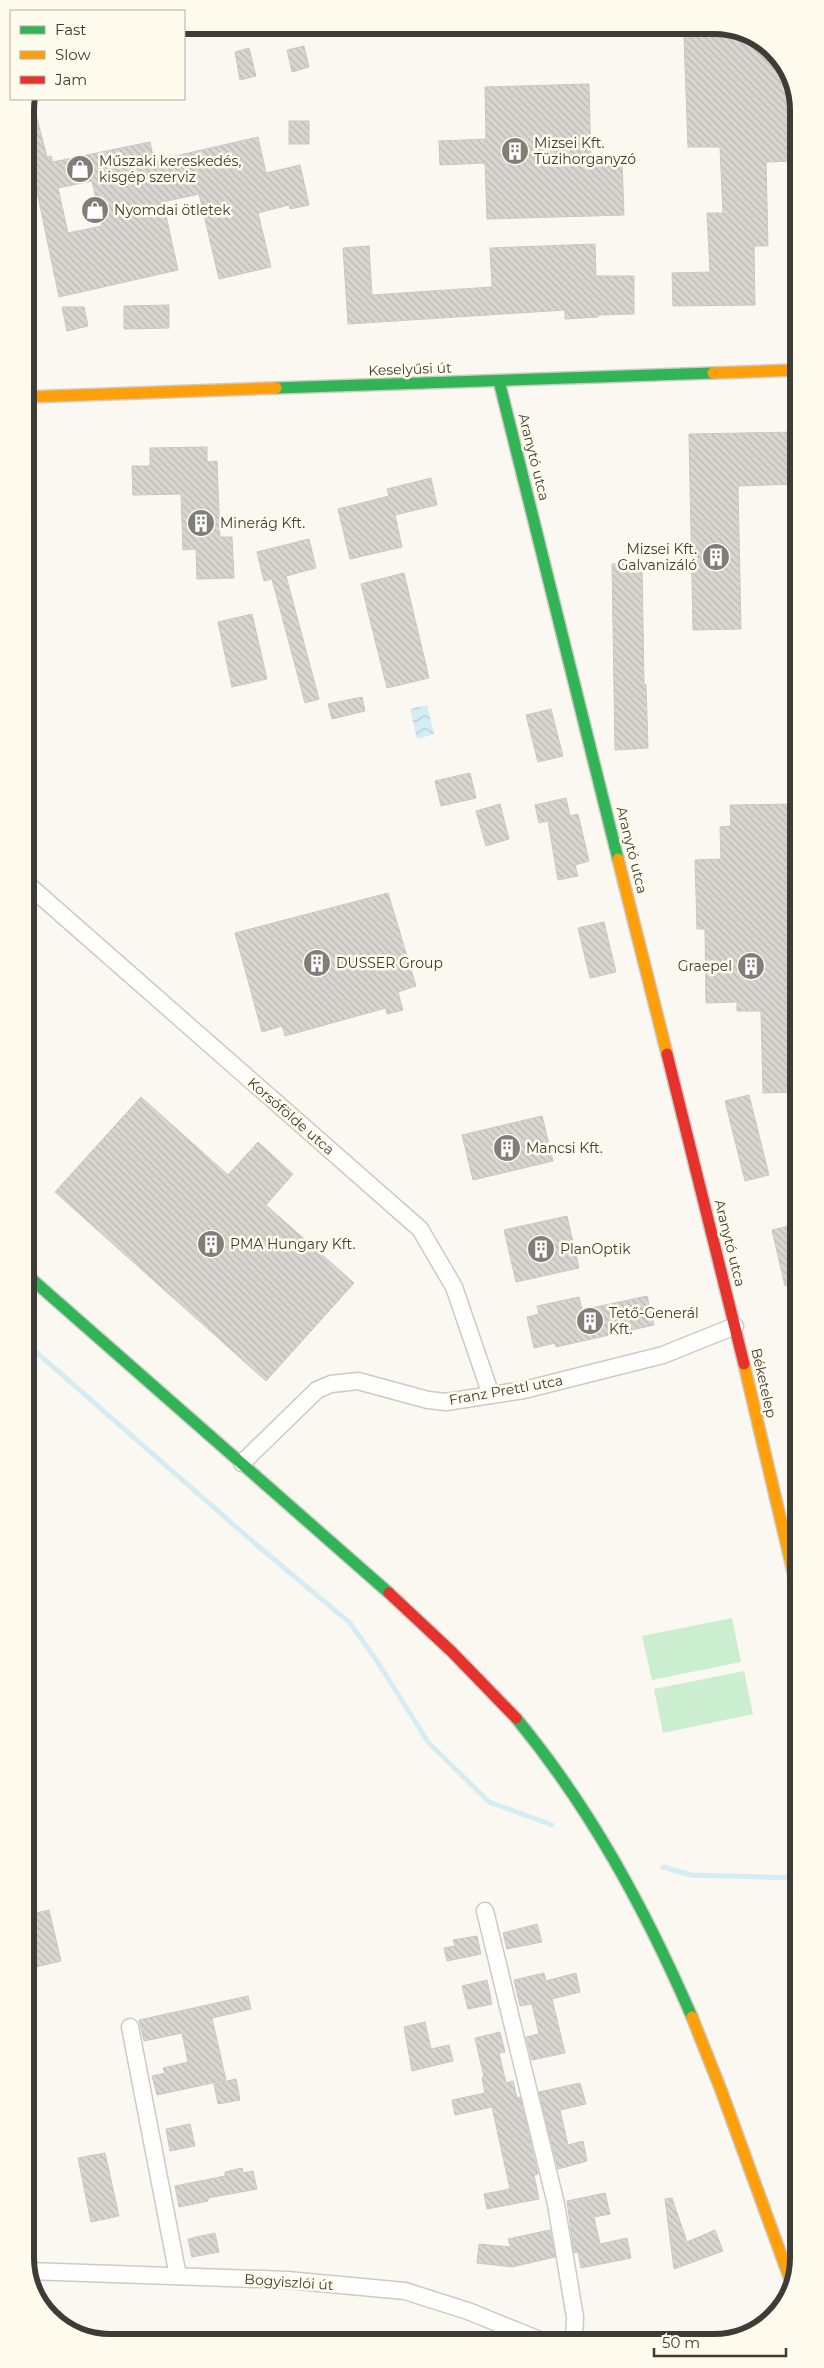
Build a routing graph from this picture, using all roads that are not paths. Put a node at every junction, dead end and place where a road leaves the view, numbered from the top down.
1 (790, 370) edge
2 (499, 381) junction
3 (34, 397) edge
4 (34, 890) edge
5 (34, 1281) edge
6 (734, 1326) junction
7 (491, 1395) junction
8 (242, 1463) junction
9 (790, 1560) edge
10 (485, 1911) dead end
11 (130, 2027) dead end
12 (35, 2271) edge
13 (788, 2275) edge
14 (178, 2276) junction
15 (525, 2334) edge
16 (575, 2334) edge

1 - 2 street, Keselyűsi út
2 - 3 street, Keselyűsi út
2 - 6 street, Aranytó utca
4 - 7 street, Korsófölde utca
5 - 8 street
6 - 7 street, Franz Prettl utca
6 - 9 street, Béketelep
7 - 8 street, Franz Prettl utca
8 - 13 street
10 - 16 street
11 - 14 street
12 - 14 street, Bogyiszlói út
14 - 15 street, Bogyiszlói út

